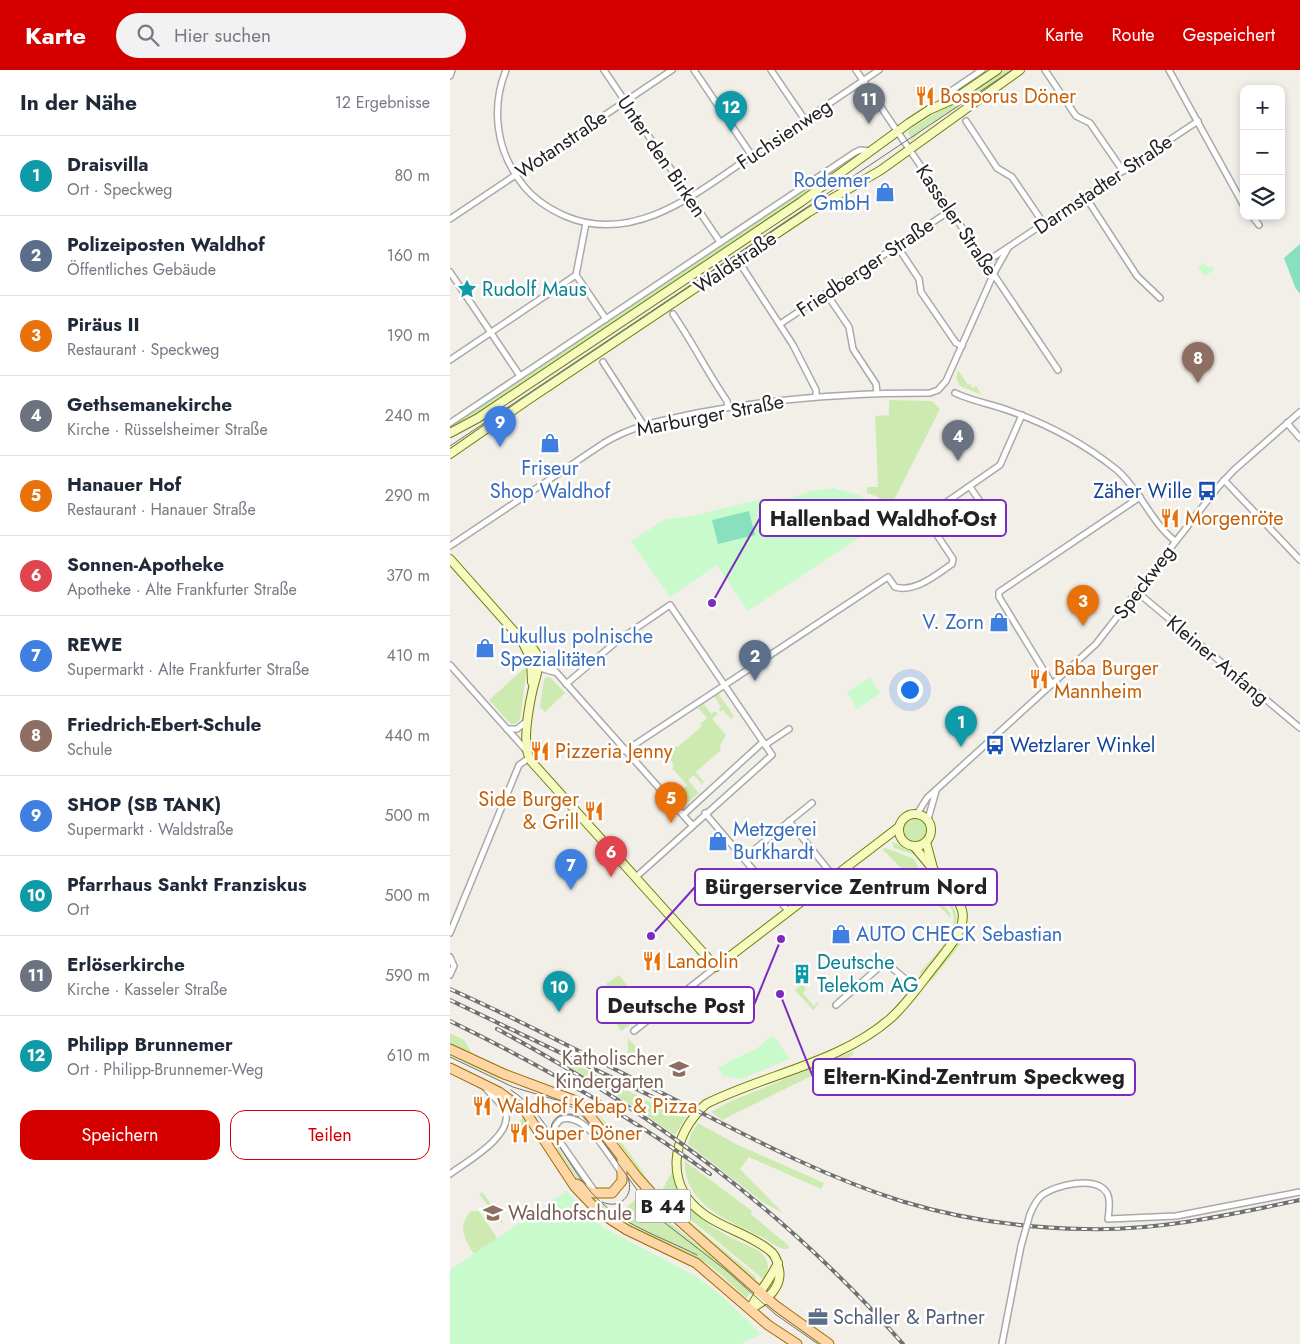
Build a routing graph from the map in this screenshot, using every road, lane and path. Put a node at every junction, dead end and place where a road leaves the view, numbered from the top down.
1 (452, 70) edge
2 (506, 70) edge
3 (604, 70) edge
4 (672, 70) edge
5 (694, 70) edge
6 (771, 70) edge
7 (856, 70) edge
8 (879, 70) edge
9 (982, 70) edge
10 (997, 70) edge
11 (1020, 70) edge
12 (1045, 70) edge
13 (1169, 70) edge
14 (450, 76) edge
15 (863, 81) junction
16 (625, 102) junction
17 (941, 104) junction
18 (805, 120) junction
19 (966, 121) dead end
20 (1198, 121) junction
21 (897, 132) junction
22 (909, 149) junction
23 (872, 152) junction
24 (752, 156) junction
25 (1122, 171) junction
26 (515, 175) junction
27 (1085, 196) junction
28 (689, 198) junction
29 (1240, 199) edge
30 (951, 210) junction
31 (450, 219) edge
32 (1255, 220) edge
33 (586, 223) junction
34 (1044, 224) junction
35 (1259, 225) dead end
36 (720, 242) junction
37 (897, 246) junction
38 (1008, 248) junction
39 (986, 262) junction
40 (743, 268) dead end
41 (450, 272) edge
42 (994, 273) junction
43 (576, 275) junction
44 (826, 293) junction
45 (1160, 298) dead end
46 (673, 314) dead end
47 (606, 319) junction
48 (780, 324) junction
49 (490, 333) junction
50 (962, 346) junction
51 (450, 360) edge
52 (604, 362) dead end
53 (1058, 370) dead end
54 (520, 376) junction
55 (943, 386) joint
56 (877, 393) junction
57 (955, 393) dead end
58 (816, 396) junction
59 (728, 407) junction
60 (1300, 412) edge
61 (1022, 415) junction
62 (450, 423) edge
63 (1287, 423) junction
64 (644, 424) junction
65 (450, 433) edge
66 (1300, 438) edge
67 (450, 454) edge
68 (1224, 480) junction
69 (970, 486) junction
70 (1140, 498) junction
71 (992, 520) dead end
72 (1175, 541) junction
73 (450, 546) edge
74 (450, 559) edge
75 (1300, 560) edge
76 (1137, 592) junction
77 (450, 665) edge
78 (536, 665) junction
79 (566, 684) junction
80 (724, 684) junction
81 (1052, 684) junction
82 (529, 719) junction
83 (1300, 728) edge
84 (507, 729) junction
85 (789, 729) dead end
86 (764, 744) junction
87 (525, 749) junction
88 (625, 751) junction
89 (529, 758) junction
90 (938, 788) junction
91 (812, 803) dead end
92 (705, 813) junction
93 (918, 814) junction
94 (683, 815) junction
95 (928, 819) junction
96 (789, 821) junction
97 (692, 825) junction
98 (899, 827) junction
99 (901, 839) junction
100 (881, 841) junction
101 (926, 842) junction
102 (914, 846) junction
103 (744, 858) junction
104 (934, 872) junction
105 (636, 876) junction
106 (834, 877) junction
107 (789, 912) junction
108 (450, 933) edge
109 (450, 957) edge
110 (716, 967) junction
111 (450, 975) edge
112 (917, 989) junction
113 (836, 1004) dead end
114 (634, 1031) dead end
115 (450, 1050) edge
116 (450, 1068) edge
117 (483, 1085) junction
118 (622, 1158) junction
119 (450, 1174) edge
120 (623, 1174) junction
121 (569, 1178) junction
122 (1300, 1192) edge
123 (597, 1194) junction
124 (778, 1263) junction
125 (760, 1291) junction
126 (767, 1298) junction
127 (750, 1309) junction
128 (797, 1344) edge
129 (829, 1344) edge
130 (1002, 1344) edge

1 - 14 street
2 - 26 street, Fuchsienweg
3 - 16 street, Unter den Birken
4 - 16 street, Wotanstraße
5 - 24 street
6 - 18 street
7 - 15 street, Kasseler Straße
8 - 15 street, Fuchsienweg
9 - 17 street, Waldstraße
10 - 17 street, Waldstraße
11 - 22 street, Waldstraße
12 - 25 street
13 - 20 street
15 - 18 street, Fuchsienweg
15 - 21 street, Kasseler Straße
16 - 26 street, Wotanstraße
16 - 28 street, Unter den Birken
17 - 21 street, Waldstraße
18 - 24 street, Fuchsienweg
19 - 34 street
20 - 25 street, Darmstadter Straße
20 - 29 street
21 - 22 street, Kasseler Straße
21 - 23 street, Waldstraße
22 - 30 street, Kasseler Straße
22 - 67 street, Waldstraße
23 - 36 street, Waldstraße
23 - 65 street, Waldstraße
24 - 28 street, Fuchsienweg
25 - 27 street, Darmstadter Straße
26 - 31 street, Wotanstraße
26 - 33 street, Fuchsienweg
27 - 34 street, Darmstadter Straße
27 - 45 street
28 - 33 street, Fuchsienweg
28 - 36 street, Unter den Birken
30 - 37 street, Friedberger Straße
30 - 39 street, Kasseler Straße
32 - 35 street
33 - 43 street
34 - 38 street, Darmstadter Straße
36 - 47 street, Waldstraße
37 - 44 street, Friedberger Straße
37 - 50 street
38 - 39 street, Darmstadter Straße
38 - 42 street, Darmstadter Straße
39 - 42 street, Kasseler Straße
40 - 48 street
41 - 49 street
42 - 50 street, Darmstadter Straße
42 - 53 street, Kasseler Straße
43 - 47 street
43 - 49 street
44 - 48 street, Friedberger Straße
44 - 56 street
46 - 59 street
47 - 54 street, Waldstraße
48 - 58 street
49 - 51 street
49 - 54 street
50 - 55 street, Darmstadter Straße
52 - 64 street
54 - 62 street, Waldstraße
55 - 56 street, Marburger Straße
56 - 58 street, Marburger Straße
57 - 61 street
58 - 59 street, Marburger Straße
59 - 64 street, Marburger Straße
60 - 63 street, Speckweg
61 - 69 street
61 - 70 street
63 - 66 street
63 - 68 street, Speckweg
64 - 73 street, Marburger Straße
68 - 72 street, Speckweg
68 - 75 street
69 - 71 street
69 - 80 street
70 - 72 street
70 - 81 street
72 - 76 street, Speckweg
74 - 78 street
76 - 81 street, Speckweg
76 - 83 street, Kleiner Anfang
77 - 84 street
78 - 79 street
78 - 82 street
79 - 80 street
79 - 88 street
80 - 86 street
80 - 88 street
81 - 90 street, Speckweg
82 - 84 street
82 - 87 street
84 - 87 street
85 - 86 street
86 - 92 street
86 - 94 street
87 - 89 street
88 - 94 street
89 - 105 street
89 - 108 street
90 - 93 street, Speckweg
90 - 95 street, Speckweg
91 - 96 street
92 - 97 street
92 - 103 street
93 - 95 street
93 - 98 street, Speckweg
94 - 97 street
95 - 101 street, Speckweg
96 - 103 street
96 - 106 street
97 - 105 street
98 - 99 street
98 - 100 street, Speckweg
99 - 100 street
99 - 102 street
100 - 106 street, Speckweg
101 - 102 street
101 - 104 street
102 - 104 street
103 - 107 street
104 - 112 street
105 - 110 street
106 - 107 street, Speckweg
107 - 110 street, Speckweg
109 - 111 street
110 - 114 street, Speckweg
112 - 113 street
112 - 124 street
115 - 118 main road, B 44
116 - 117 main road, B 44
117 - 119 street
117 - 121 main road, B 44
118 - 120 main road
118 - 125 main road, B 44
120 - 123 main road
120 - 123 street
121 - 123 main road
121 - 127 main road, B 44
122 - 130 street, bridge
124 - 125 street
124 - 126 street
125 - 126 main road, B 44
125 - 127 street
126 - 127 street
126 - 129 main road, B 44
127 - 128 main road, B 44

